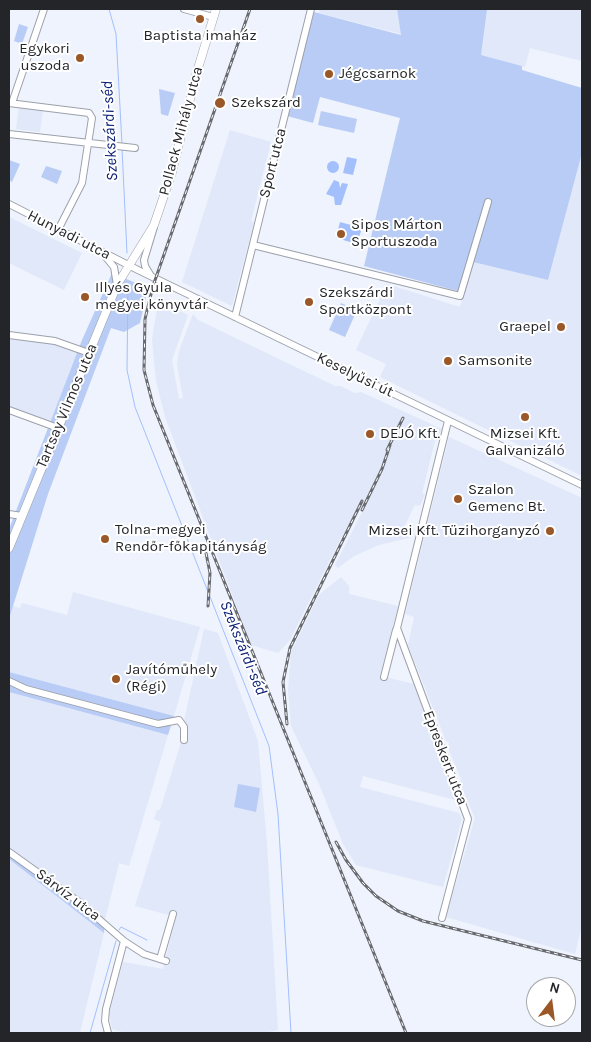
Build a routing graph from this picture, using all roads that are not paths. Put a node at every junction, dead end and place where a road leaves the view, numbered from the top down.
1 (44, 9) edge
2 (184, 9) edge
3 (311, 9) edge
4 (215, 13) edge
5 (10, 103) edge
6 (9, 134) edge
7 (89, 143) junction
8 (135, 148) dead end
9 (488, 202) dead end
10 (9, 204) edge
11 (154, 225) junction
12 (58, 230) junction
13 (253, 245) junction
14 (102, 252) junction
15 (128, 266) junction
16 (152, 276) junction
17 (117, 285) junction
18 (235, 317) junction
19 (9, 335) edge
20 (89, 353) junction
21 (9, 410) edge
22 (448, 421) junction
23 (58, 428) junction
24 (582, 485) edge
25 (9, 514) edge
26 (22, 516) junction
27 (9, 548) edge
28 (396, 628) junction
29 (384, 677) dead end
30 (9, 682) edge
31 (184, 740) dead end
32 (9, 852) edge
33 (173, 914) dead end
34 (442, 918) dead end
35 (124, 941) junction
36 (108, 1033) edge

1 - 5 street
2 - 4 street
3 - 13 street, Sport utca
4 - 11 main road, Pollack Mihály utca
5 - 7 street
6 - 7 street
7 - 8 street
7 - 12 street
9 - 13 street
10 - 12 street, Hunyadi utca
11 - 15 main road, Pollack Mihály utca
11 - 16 street, Pollack Mihály utca
12 - 14 street, Hunyadi utca
13 - 18 street, Sport utca
14 - 15 street, Hunyadi utca
14 - 17 street
15 - 16 street, Keselyűsi út
15 - 17 main road, Tartsay Vilmos utca
16 - 18 street, Keselyűsi út
17 - 20 main road, Tartsay Vilmos utca
18 - 22 street, Keselyűsi út
19 - 20 street
20 - 23 main road, Tartsay Vilmos utca
21 - 23 street
22 - 24 street, Keselyűsi út
22 - 28 street
23 - 26 main road, Tartsay Vilmos utca
25 - 26 street
26 - 27 main road, Tartsay Vilmos utca
28 - 29 street
28 - 34 street, Epreskert utca
30 - 31 street
32 - 35 street, Sárvíz utca
33 - 35 street, Sárvíz utca
35 - 36 street

